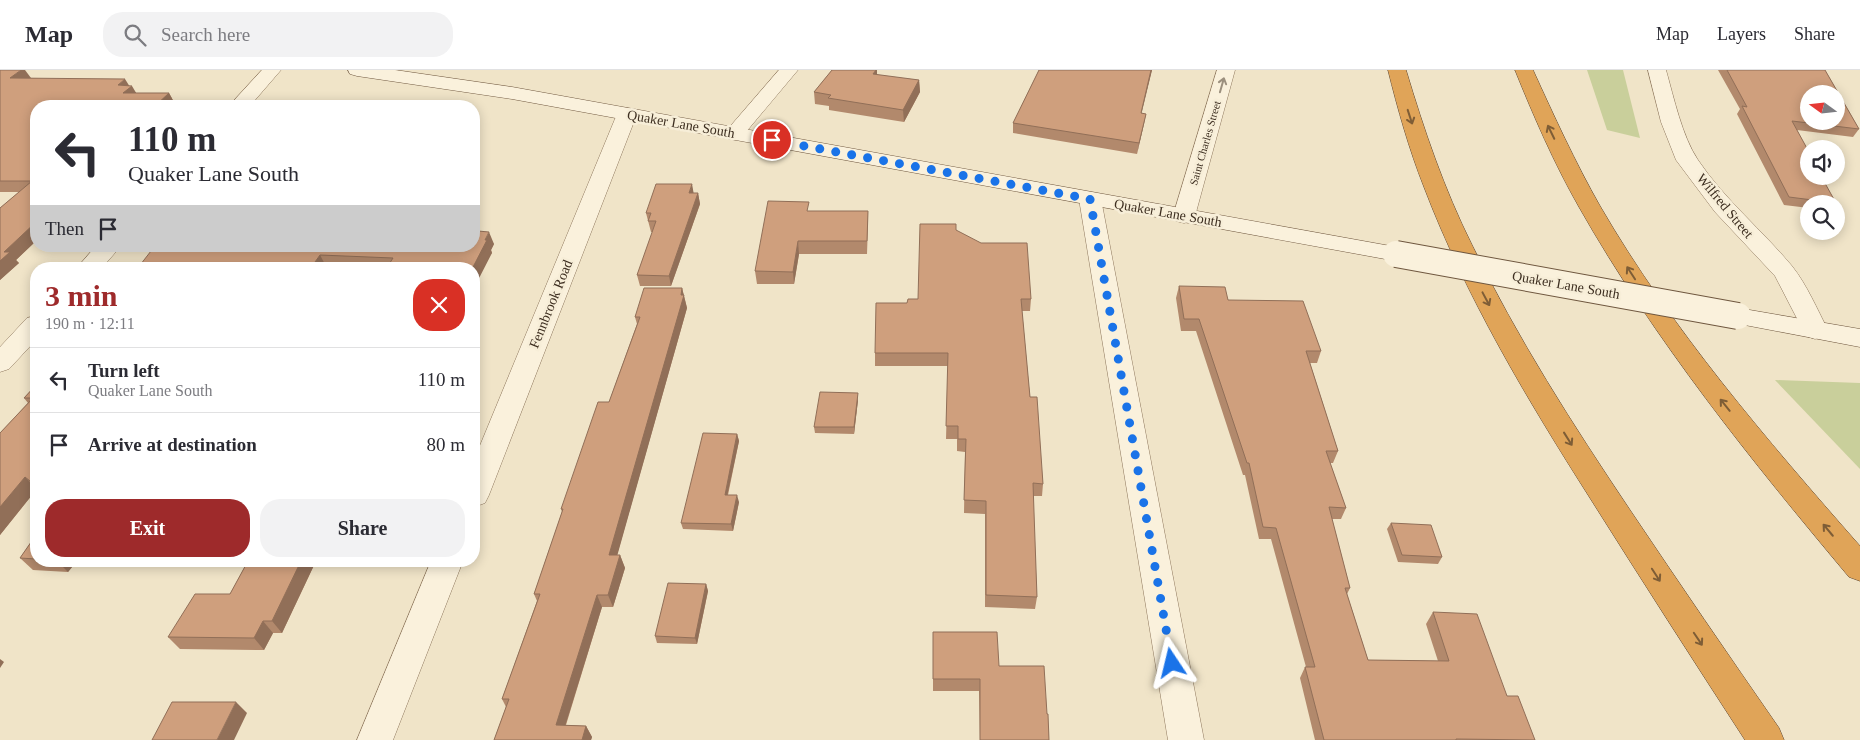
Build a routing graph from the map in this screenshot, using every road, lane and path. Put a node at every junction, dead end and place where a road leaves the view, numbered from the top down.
1 (272, 70) edge
2 (357, 70) edge
3 (789, 70) edge
4 (1226, 70) edge
5 (1397, 70) edge
6 (1524, 70) edge
7 (1657, 70) edge
8 (244, 100) edge
9 (627, 114) junction
10 (734, 134) junction
11 (1090, 199) junction
12 (1184, 216) junction
13 (104, 252) edge
14 (94, 262) edge
15 (30, 330) edge
16 (1815, 330) junction
17 (1860, 338) edge
18 (0, 363) edge
19 (480, 480) edge
20 (445, 567) edge
21 (1860, 568) edge
22 (375, 740) edge
23 (1186, 740) edge
24 (1766, 740) edge

1 - 8 street
2 - 9 street, Quaker Lane South
3 - 10 street
12 -> 4 street, Saint Charles Street
5 -> 24 highway
21 -> 6 highway
7 - 16 street, Wilfred Street
9 - 10 street, Quaker Lane South
9 - 19 street, Fennbrook Road
10 - 11 street, Quaker Lane South
11 - 12 street, Quaker Lane South
11 - 23 street
12 - 16 street, Quaker Lane South, bridge
13 - 14 street
15 - 18 street
16 - 17 street, Quaker Lane South
20 - 22 street

